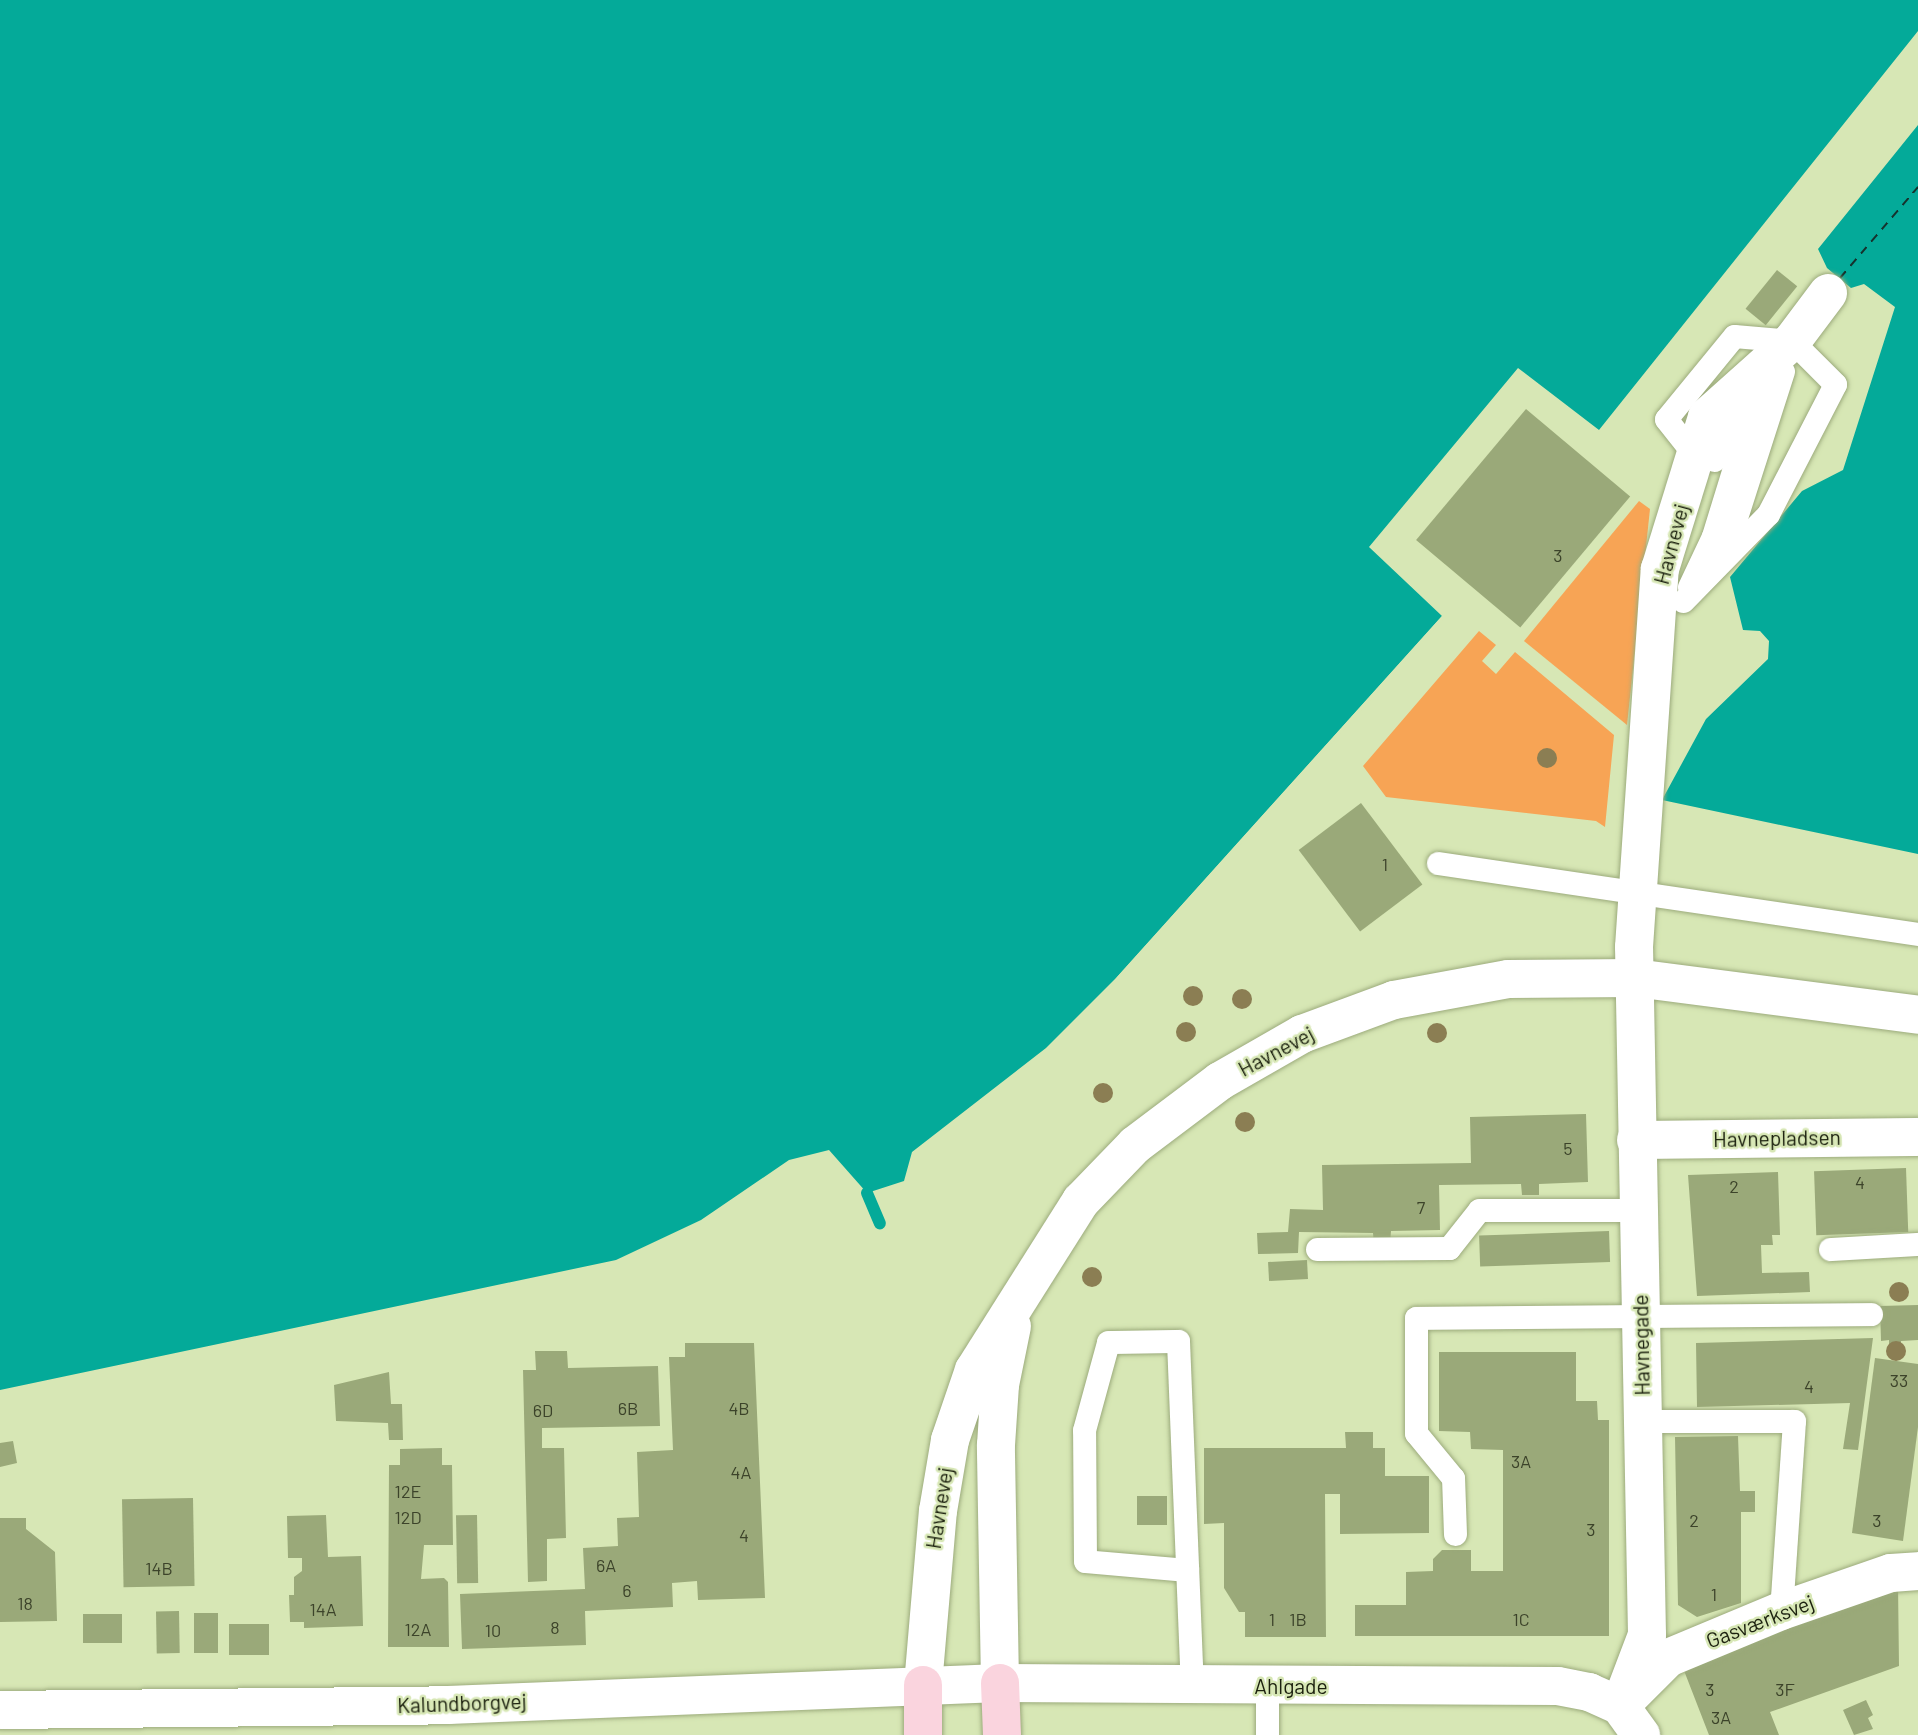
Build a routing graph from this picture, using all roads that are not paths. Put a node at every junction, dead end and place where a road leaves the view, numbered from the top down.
1 (1828, 293) dead end
2 (1792, 341) junction
3 (1721, 562) junction
4 (1679, 610) junction
5 (1650, 673) junction
6 (1438, 863) dead end
7 (1636, 891) junction
8 (1918, 934) edge
9 (1636, 978) junction
10 (1918, 1015) edge
11 (1918, 1137) edge
12 (1636, 1140) junction
13 (1638, 1210) junction
14 (1918, 1244) edge
15 (1317, 1249) dead end
16 (1830, 1249) dead end
17 (1016, 1307) junction
18 (1871, 1314) dead end
19 (1640, 1315) junction
20 (1642, 1421) junction
21 (1455, 1534) dead end
22 (1187, 1570) junction
23 (1918, 1571) edge
24 (1781, 1611) junction
25 (1000, 1683) junction
26 (923, 1685) junction
27 (1192, 1685) junction
28 (1266, 1686) junction
29 (0, 1710) edge
30 (1630, 1721) edge
31 (923, 1735) edge
32 (1002, 1735) edge
33 (1267, 1735) edge

1 - 2 street, Havnevej
2 - 3 lane
2 - 3 lane
2 - 4 lane
2 - 5 street, Havnevej
3 - 4 lane
4 - 5 lane
5 - 7 street, Havnevej
6 - 7 lane
7 - 8 lane
7 - 9 street, Havnevej
9 - 10 street, Havnevej
9 - 12 street, Havnegade
9 - 17 street, Havnevej
11 - 12 street, Havnepladsen
12 - 13 street, Havnegade
13 - 15 lane
13 - 19 street, Havnegade
14 - 16 lane
17 - 25 street, Havnevej
17 - 26 street, Havnevej
18 - 19 lane
19 - 20 street, Havnegade
19 - 21 lane
20 - 24 lane
20 - 30 street, Havnegade
22 - 22 lane
22 - 27 lane
23 - 24 street, Gasværksvej
24 - 30 street, Gasværksvej
25 - 26 street, Ahlgade
25 - 27 street, Ahlgade
25 - 32 main road
26 - 29 street, Kalundborgvej
26 - 31 main road
27 - 28 street, Ahlgade
28 - 30 street, Ahlgade
28 - 33 lane

